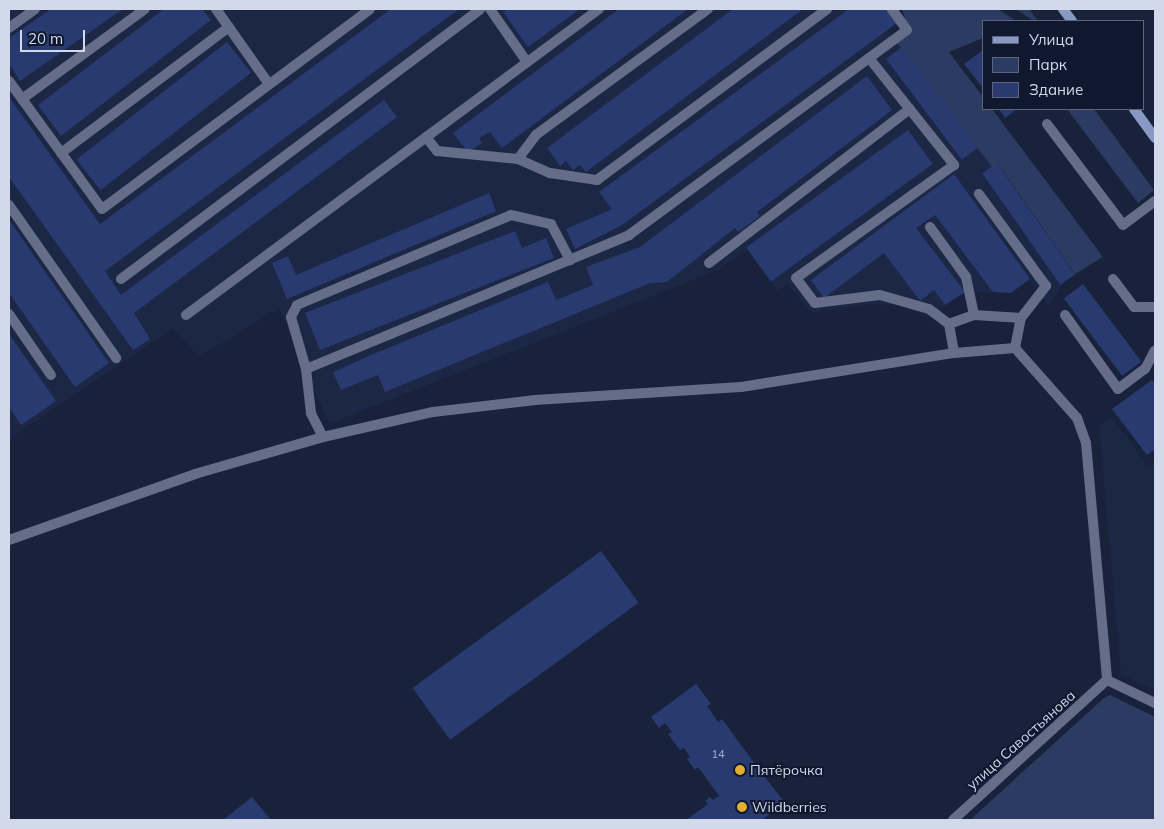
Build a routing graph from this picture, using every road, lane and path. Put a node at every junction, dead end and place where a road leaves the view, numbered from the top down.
1 (35, 9) edge
2 (145, 9) edge
3 (216, 9) edge
4 (370, 9) edge
5 (480, 9) edge
6 (490, 9) edge
7 (599, 9) edge
8 (708, 9) edge
9 (827, 9) edge
10 (892, 9) edge
11 (1063, 9) edge
12 (1071, 20) edge
13 (230, 27) junction
14 (9, 28) edge
15 (869, 58) junction
16 (527, 62) junction
17 (9, 81) edge
18 (269, 84) junction
19 (22, 99) junction
20 (910, 110) junction
21 (1135, 110) edge
22 (1046, 124) dead end
23 (426, 137) junction
24 (1155, 138) edge
25 (61, 154) junction
26 (518, 159) junction
27 (979, 194) dead end
28 (1155, 201) edge
29 (9, 205) edge
30 (930, 227) dead end
31 (570, 260) junction
32 (709, 264) dead end
33 (121, 279) dead end
34 (1113, 279) dead end
35 (1155, 308) edge
36 (9, 314) edge
37 (186, 315) dead end
38 (974, 315) junction
39 (1065, 315) dead end
40 (1020, 318) junction
41 (949, 324) junction
42 (1015, 348) junction
43 (1155, 350) edge
44 (954, 354) junction
45 (116, 358) dead end
46 (306, 369) junction
47 (51, 375) dead end
48 (323, 438) junction
49 (9, 540) edge
50 (1107, 680) junction
51 (1155, 704) edge
52 (953, 820) edge

1 - 14 street
2 - 19 street
3 - 13 street
4 - 18 street
5 - 33 street
6 - 16 street
7 - 16 street
8 - 26 street
9 - 26 street
10 - 15 street
11 - 12 main road
13 - 18 street
13 - 25 street
15 - 20 street
15 - 31 street
16 - 23 street
17 - 19 street
18 - 25 street
19 - 25 street
20 - 32 street
20 - 41 street
21 - 24 main road
22 - 28 street
23 - 26 street
23 - 37 street
27 - 40 street
29 - 45 street
30 - 38 street
31 - 46 street
31 - 46 street
34 - 35 street
36 - 47 street
38 - 40 street
38 - 41 street
39 - 43 street
40 - 42 street
41 - 44 street
42 - 44 street
42 - 50 street
44 - 48 street
46 - 48 street
48 - 49 street
50 - 51 street
50 - 52 street, улица Савостьянова

